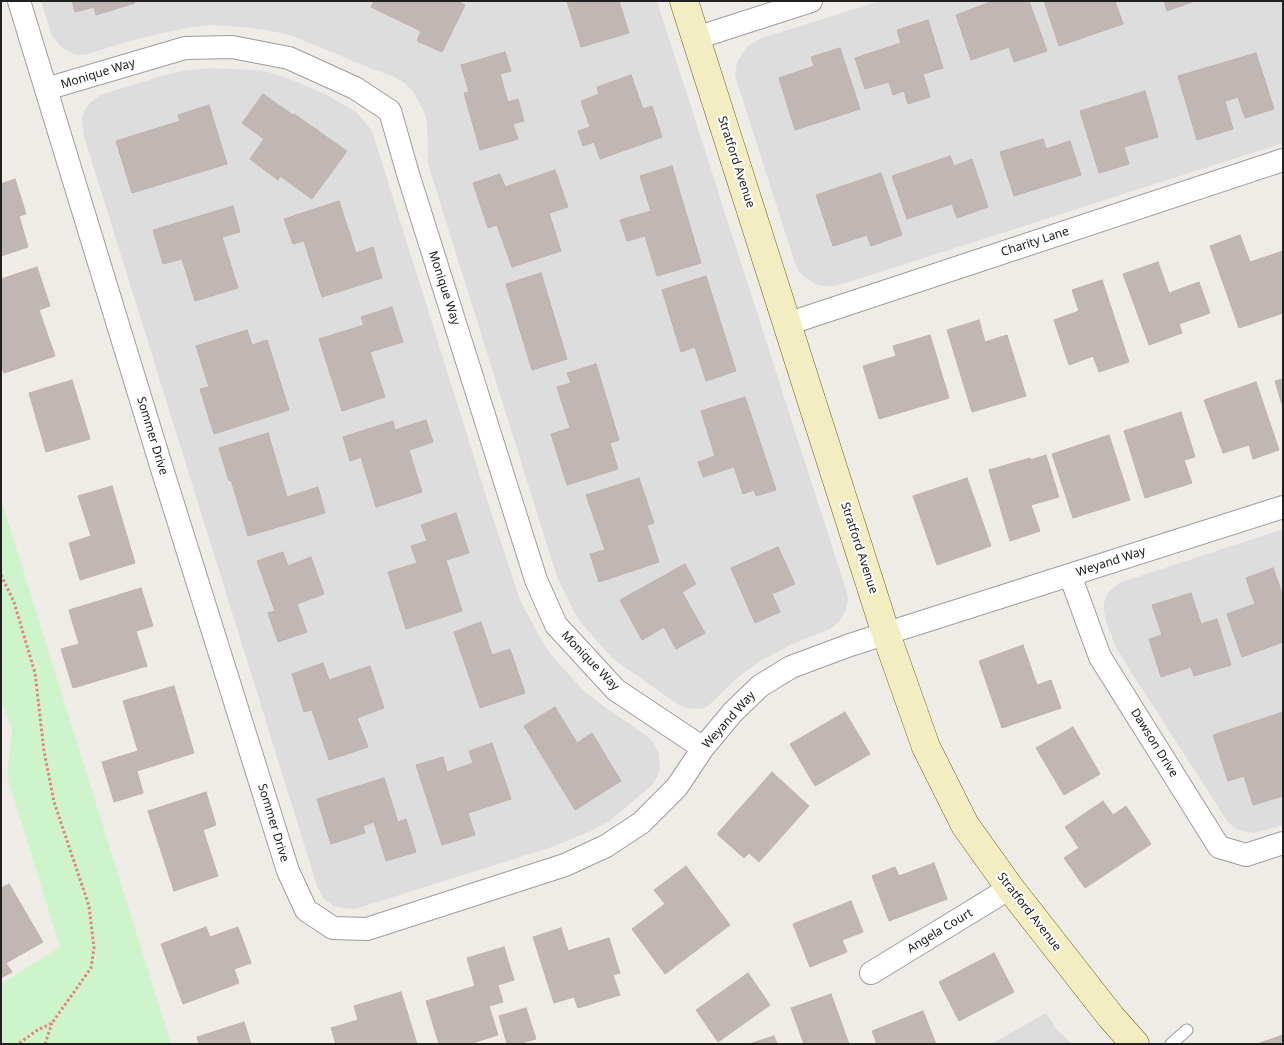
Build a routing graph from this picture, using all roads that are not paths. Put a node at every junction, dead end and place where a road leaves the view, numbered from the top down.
1 (19, 1) edge
2 (684, 1) edge
3 (810, 1) edge
4 (696, 38) junction
5 (46, 89) junction
6 (1283, 160) edge
7 (787, 324) junction
8 (1283, 507) edge
9 (1070, 575) junction
10 (886, 634) junction
11 (703, 748) junction
12 (1283, 843) edge
13 (288, 871) joint
14 (1010, 888) junction
15 (871, 973) dead end
16 (1188, 1030) dead end
17 (1135, 1044) edge
18 (1171, 1044) edge

1 - 5 street, Sommer Drive
2 - 4 street, Stratford Avenue
3 - 4 street
4 - 7 street, Stratford Avenue
5 - 11 street, Monique Way
5 - 13 street, Sommer Drive
6 - 7 street, Charity Lane
7 - 10 street, Stratford Avenue
8 - 9 street, Weyand Way
9 - 10 street, Weyand Way
9 - 12 street, Dawson Drive
10 - 11 street, Weyand Way
10 - 14 street, Stratford Avenue
11 - 13 street, Weyand Way
14 - 15 street, Angela Court
14 - 17 street, Stratford Avenue
16 - 18 lane

